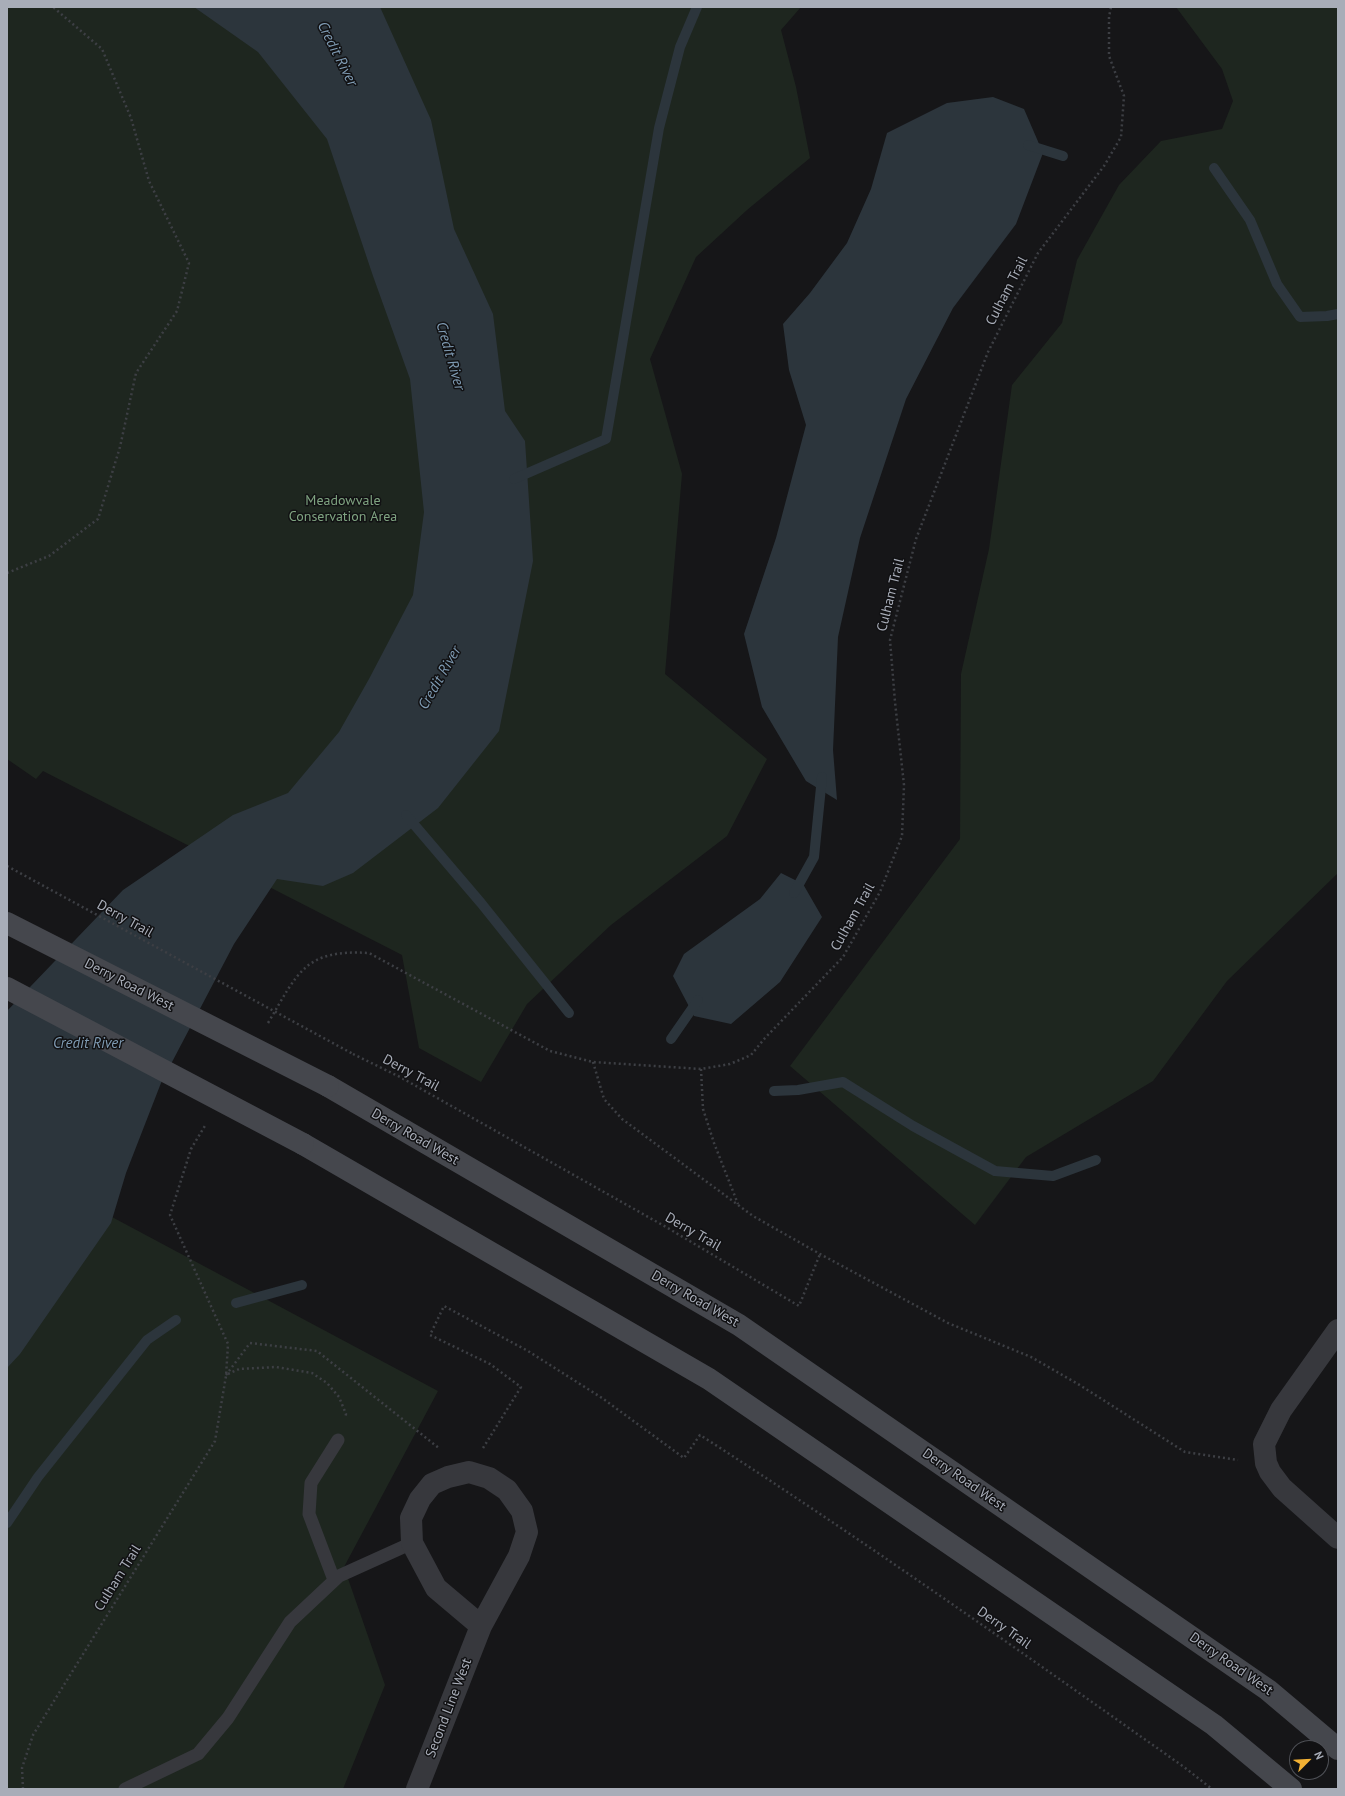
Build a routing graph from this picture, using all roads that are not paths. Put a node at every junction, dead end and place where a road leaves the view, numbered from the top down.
1 (7, 922) edge
2 (7, 988) edge
3 (1338, 1330) edge
4 (338, 1440) road end
5 (1338, 1538) edge
6 (412, 1543) junction
7 (334, 1580) junction
8 (481, 1626) junction
9 (1338, 1748) edge
10 (125, 1789) edge
11 (417, 1789) edge
12 (1291, 1789) edge

1 - 9 main road, Derry Road West, bridge
2 - 12 main road, bridge
3 - 5 street
4 - 7 lane
6 - 7 lane
6 - 8 street
6 - 8 street, Second Line West
7 - 10 lane
8 - 11 street, Second Line West

